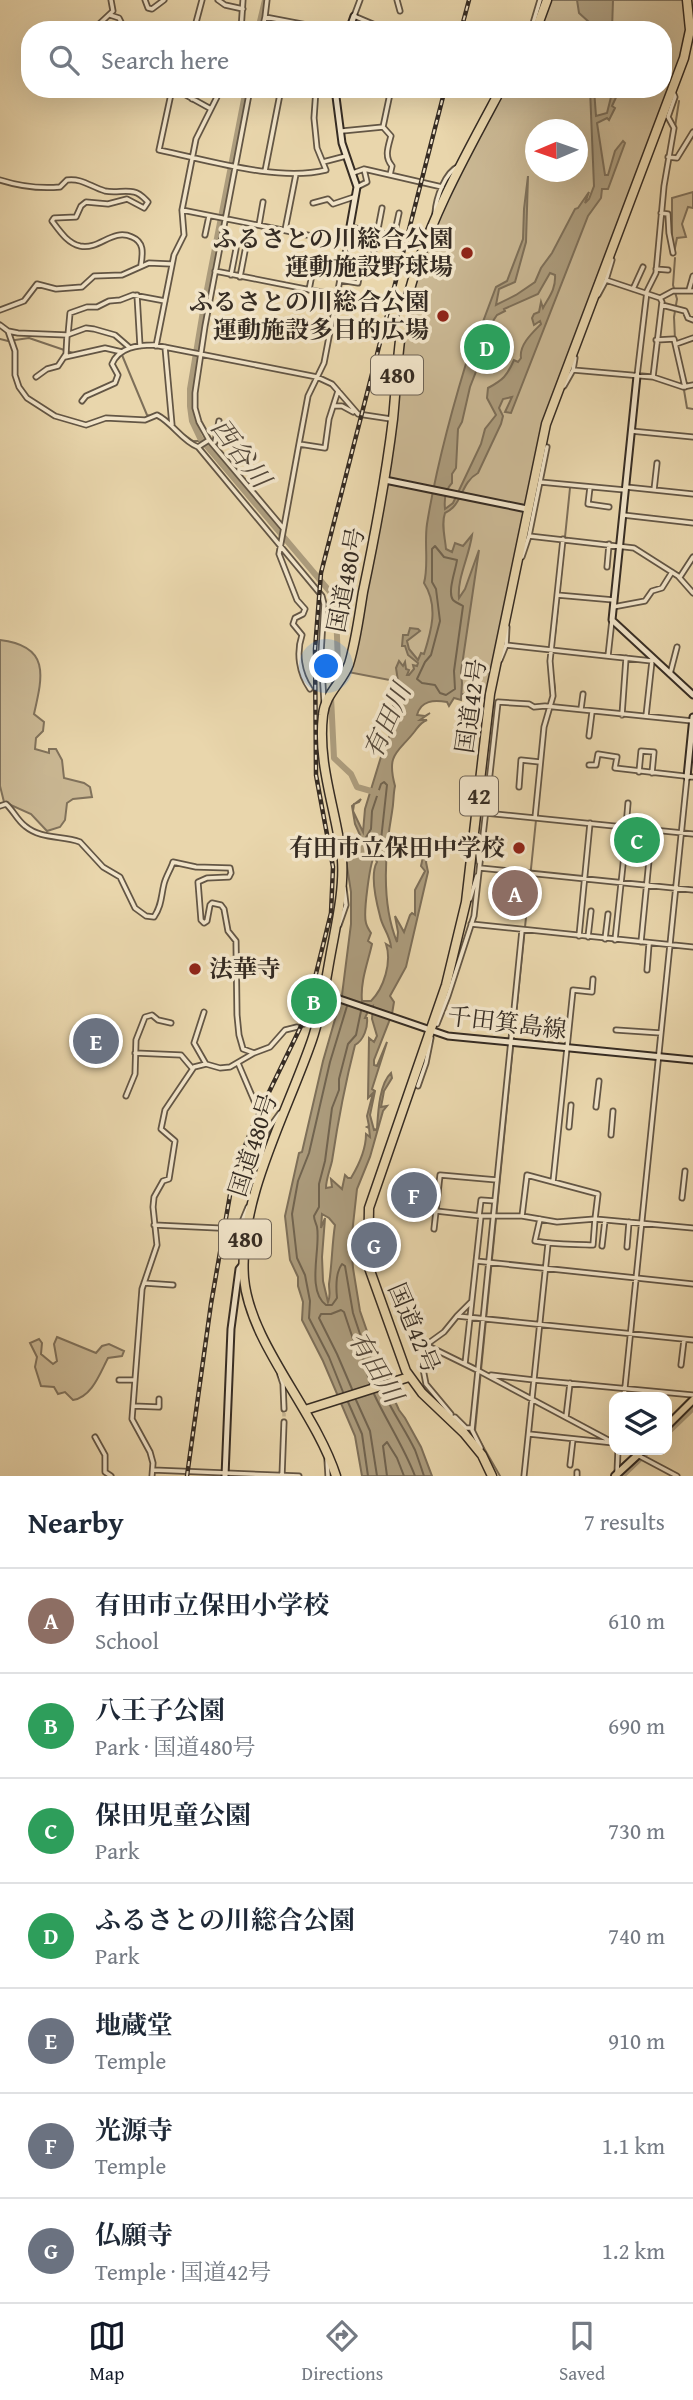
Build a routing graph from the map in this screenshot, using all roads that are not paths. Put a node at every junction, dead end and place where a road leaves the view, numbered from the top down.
1 (111, 0) edge
2 (145, 0) edge
3 (164, 0) edge
4 (202, 0) edge
5 (218, 0) edge
6 (243, 0) edge
7 (268, 0) edge
8 (360, 0) edge
9 (397, 0) edge
10 (540, 0) edge
11 (547, 0) edge
12 (687, 0) edge
13 (243, 9) junction
14 (400, 11) dead end
15 (110, 15) junction
16 (354, 16) junction
17 (264, 17) junction
18 (103, 21) edge
19 (120, 21) edge
20 (196, 21) edge
21 (242, 21) edge
22 (263, 21) edge
23 (285, 21) edge
24 (352, 21) edge
25 (366, 21) edge
26 (535, 21) edge
27 (537, 21) edge
28 (673, 91) joint
29 (170, 98) edge
30 (216, 98) edge
31 (248, 98) edge
32 (279, 98) edge
33 (314, 98) edge
34 (336, 98) edge
35 (389, 98) edge
36 (496, 98) edge
37 (670, 98) edge
38 (192, 99) edge
39 (211, 109) junction
40 (383, 127) junction
41 (340, 131) junction
42 (693, 132) edge
43 (346, 156) junction
44 (192, 157) junction
45 (668, 158) junction
46 (323, 162) junction
47 (235, 165) junction
48 (459, 166) junction
49 (364, 169) junction
50 (265, 171) junction
51 (297, 173) junction
52 (353, 173) junction
53 (390, 175) junction
54 (0, 180) edge
55 (357, 187) junction
56 (442, 187) junction
57 (356, 196) junction
58 (263, 202) dead end
59 (313, 203) dead end
60 (382, 208) dead end
61 (182, 210) junction
62 (399, 213) dead end
63 (662, 213) junction
64 (209, 215) junction
65 (437, 215) junction
66 (225, 219) junction
67 (258, 225) junction
68 (350, 227) junction
69 (285, 230) junction
70 (377, 233) junction
71 (205, 235) dead end
72 (616, 238) junction
73 (347, 243) junction
74 (236, 249) dead end
75 (245, 251) dead end
76 (673, 253) dead end
77 (373, 255) dead end
78 (362, 261) dead end
79 (172, 264) junction
80 (314, 264) dead end
81 (141, 265) junction
82 (643, 267) dead end
83 (656, 269) junction
84 (668, 270) dead end
85 (215, 271) junction
86 (231, 275) junction
87 (693, 276) edge
88 (240, 277) junction
89 (340, 280) junction
90 (606, 280) junction
91 (633, 289) junction
92 (309, 290) junction
93 (691, 290) edge
94 (646, 294) junction
95 (137, 295) junction
96 (337, 295) junction
97 (660, 298) junction
98 (164, 301) junction
99 (662, 305) junction
100 (590, 306) junction
101 (0, 310) edge
102 (693, 320) edge
103 (0, 325) edge
104 (9, 331) junction
105 (68, 335) junction
106 (693, 338) edge
107 (577, 340) junction
108 (656, 340) junction
109 (676, 344) junction
110 (156, 345) junction
111 (140, 346) junction
112 (165, 347) junction
113 (130, 348) junction
114 (122, 352) junction
115 (201, 354) junction
116 (65, 357) junction
117 (572, 370) junction
118 (637, 376) junction
119 (36, 377) dead end
120 (317, 377) junction
121 (653, 377) junction
122 (693, 385) edge
123 (685, 387) junction
124 (338, 391) junction
125 (82, 401) dead end
126 (554, 401) junction
127 (333, 406) junction
128 (358, 414) junction
129 (393, 419) junction
130 (219, 421) dead end
131 (172, 426) junction
132 (631, 431) junction
133 (693, 438) edge
134 (209, 440) junction
135 (215, 442) dead end
136 (299, 444) junction
137 (198, 447) junction
138 (547, 447) dead end
139 (657, 463) dead end
140 (388, 481) junction
141 (540, 482) junction
142 (590, 486) junction
143 (625, 489) junction
144 (654, 490) junction
145 (693, 494) edge
146 (608, 507) dead end
147 (526, 508) junction
148 (623, 515) junction
149 (693, 523) edge
150 (283, 529) junction
151 (529, 536) junction
152 (563, 539) junction
153 (280, 544) junction
154 (609, 544) junction
155 (620, 545) junction
156 (693, 557) edge
157 (607, 567) dead end
158 (672, 572) junction
159 (680, 577) junction
160 (513, 578) junction
161 (693, 593) edge
162 (557, 594) junction
163 (613, 604) junction
164 (505, 616) junction
165 (612, 620) junction
166 (506, 645) junction
167 (677, 647) dead end
168 (551, 650) junction
169 (608, 656) junction
170 (625, 658) junction
171 (653, 660) junction
172 (495, 666) junction
173 (670, 674) junction
174 (310, 689) dead end
175 (583, 694) dead end
176 (693, 695) edge
177 (327, 699) junction
178 (550, 707) junction
179 (581, 710) junction
180 (592, 712) junction
181 (622, 715) junction
182 (646, 716) junction
183 (693, 719) edge
184 (589, 736) dead end
185 (540, 762) junction
186 (589, 765) dead end
187 (639, 772) junction
188 (652, 773) junction
189 (690, 777) edge
190 (519, 787) dead end
191 (628, 803) dead end
192 (0, 806) edge
193 (485, 813) junction
194 (535, 818) junction
195 (590, 823) junction
196 (626, 827) junction
197 (652, 830) junction
198 (475, 833) junction
199 (681, 833) junction
200 (693, 834) edge
201 (480, 868) junction
202 (585, 879) junction
203 (621, 883) junction
204 (646, 886) junction
205 (676, 888) junction
206 (693, 890) edge
207 (466, 902) junction
208 (590, 911) dead end
209 (608, 914) dead end
210 (471, 924) junction
211 (523, 930) junction
212 (579, 936) junction
213 (588, 937) junction
214 (605, 939) junction
215 (615, 940) junction
216 (640, 942) junction
217 (649, 943) junction
218 (670, 945) junction
219 (693, 947) edge
220 (646, 970) dead end
221 (593, 979) dead end
222 (324, 994) junction
223 (204, 1012) dead end
224 (171, 1023) dead end
225 (304, 1024) dead end
226 (297, 1027) dead end
227 (430, 1030) junction
228 (616, 1030) dead end
229 (661, 1033) junction
230 (511, 1042) junction
231 (568, 1048) junction
232 (135, 1053) junction
233 (254, 1053) junction
234 (658, 1057) junction
235 (693, 1060) edge
236 (206, 1063) junction
237 (238, 1063) junction
238 (192, 1068) junction
239 (599, 1081) dead end
240 (418, 1086) dead end
241 (127, 1096) dead end
242 (572, 1105) dead end
243 (596, 1107) dead end
244 (284, 1109) junction
245 (613, 1111) dead end
246 (569, 1127) dead end
247 (267, 1131) junction
248 (611, 1135) dead end
249 (685, 1171) dead end
250 (498, 1180) junction
251 (553, 1182) junction
252 (258, 1187) junction
253 (254, 1197) junction
254 (682, 1198) dead end
255 (495, 1201) junction
256 (436, 1211) junction
257 (480, 1216) junction
258 (494, 1216) junction
259 (522, 1216) junction
260 (540, 1219) junction
261 (595, 1219) junction
262 (605, 1220) junction
263 (629, 1222) junction
264 (642, 1223) junction
265 (154, 1225) junction
266 (693, 1228) edge
267 (239, 1229) junction
268 (434, 1229) dead end
269 (548, 1244) junction
270 (602, 1247) dead end
271 (627, 1247) dead end
272 (244, 1251) junction
273 (476, 1261) junction
274 (490, 1263) junction
275 (243, 1264) junction
276 (545, 1269) junction
277 (636, 1278) junction
278 (144, 1283) junction
279 (693, 1284) edge
280 (173, 1285) dead end
281 (472, 1301) junction
282 (457, 1316) junction
283 (471, 1317) junction
284 (484, 1319) junction
285 (540, 1324) junction
286 (630, 1334) junction
287 (684, 1339) junction
288 (693, 1340) edge
289 (426, 1345) junction
290 (272, 1354) junction
291 (465, 1364) junction
292 (681, 1365) dead end
293 (479, 1371) junction
294 (487, 1375) junction
295 (408, 1378) junction
296 (119, 1380) dead end
297 (135, 1380) junction
298 (534, 1380) junction
299 (570, 1383) junction
300 (625, 1388) junction
301 (625, 1392) edge
302 (693, 1398) edge
303 (159, 1399) dead end
304 (532, 1399) junction
305 (133, 1406) junction
306 (284, 1409) tunnel mouth
307 (307, 1409) junction
308 (452, 1416) junction
309 (566, 1417) junction
310 (672, 1421) edge
311 (284, 1422) tunnel mouth
312 (472, 1427) junction
313 (529, 1434) junction
314 (95, 1437) dead end
315 (573, 1439) junction
316 (609, 1440) edge
317 (609, 1443) edge
318 (327, 1450) junction
319 (482, 1455) junction
320 (618, 1455) edge
321 (639, 1455) edge
322 (641, 1455) edge
323 (570, 1465) dead end
324 (153, 1470) junction
325 (225, 1474) edge
326 (616, 1475) edge
327 (111, 1476) edge
328 (152, 1476) edge
329 (282, 1476) edge
330 (299, 1476) edge
331 (328, 1476) edge
332 (336, 1476) edge
333 (492, 1476) edge
334 (524, 1476) edge
335 (677, 1476) edge

1 - 15 street
2 - 3 street
4 - 20 street
5 - 13 street
6 - 13 street
7 - 17 street
8 - 16 street
9 - 14 street
10 - 26 street
11 - 27 highway
12 - 28 highway, 国道42号 / 42
13 - 21 street
15 - 18 street
15 - 19 street
16 - 24 street
16 - 25 street
17 - 22 street
17 - 23 street
28 - 45 street
29 - 44 street
30 - 39 street
31 - 47 street
32 - 50 street
33 - 46 street
34 - 41 street
35 - 40 street
36 - 48 highway, 国道480号 / 480
37 - 72 highway, 国道42号 / 42
38 - 39 street
39 - 44 street
40 - 41 street
40 - 53 street
41 - 43 street
42 - 45 street
43 - 46 street
43 - 52 street
44 - 47 street
44 - 61 street
45 - 63 street
46 - 51 street
47 - 50 street
47 - 66 street
48 - 56 street
48 - 65 highway, 国道480号 / 480
49 - 52 street
49 - 53 street
49 - 55 street
50 - 51 street
51 - 69 street
52 - 55 street
53 - 56 street
54 - 81 street
55 - 57 street
56 - 65 street
57 - 59 street
57 - 68 street
58 - 67 street
60 - 70 street
61 - 64 street
61 - 79 street
62 - 70 street
63 - 76 street
63 - 83 street
64 - 66 street
64 - 71 street
65 - 129 highway, 国道480号 / 480
66 - 67 street
66 - 85 street
67 - 69 street
68 - 70 street
68 - 73 street
69 - 73 street
70 - 77 street
72 - 90 street
72 - 100 highway, 国道42号 / 42
73 - 89 street
74 - 86 street
75 - 88 street
78 - 89 street
79 - 81 street
79 - 98 street
80 - 92 street
81 - 101 street
82 - 91 street
83 - 84 street
83 - 94 street
85 - 86 street
85 - 115 street
86 - 88 street
87 - 93 street
88 - 92 street
89 - 96 street
90 - 91 street
90 - 100 street
91 - 94 street
92 - 96 street
93 - 97 street
94 - 97 street
94 - 118 street
95 - 98 street
95 - 105 street
95 - 111 street
96 - 120 street
97 - 99 street
98 - 110 street
99 - 102 street
99 - 108 street
100 - 107 highway, 国道42号 / 42
103 - 104 street
104 - 105 street
104 - 131 street
105 - 113 street
105 - 116 street
106 - 109 street
107 - 117 street
107 - 126 highway, 国道42号 / 42
108 - 109 street
108 - 121 street
109 - 123 street
110 - 111 street
110 - 112 street
111 - 113 street
112 - 115 street
112 - 131 street
113 - 114 street
114 - 116 street
114 - 125 street
115 - 120 street
115 - 134 street
116 - 119 street
117 - 118 street
117 - 126 street
118 - 121 street
118 - 132 street
120 - 124 street
120 - 136 street
121 - 123 street
122 - 123 street
124 - 127 street
124 - 128 street
126 - 147 highway, 国道42号 / 42
127 - 128 street
127 - 136 street
128 - 129 street
129 - 140 highway, 国道480号 / 480
130 - 135 street
131 - 137 street
132 - 133 street
132 - 143 street
134 - 137 street
134 - 150 street
136 - 150 street
137 - 153 street
138 - 141 street
139 - 144 street
140 - 147 street
140 - 177 highway, 国道480号 / 480
141 - 142 street
141 - 151 street
142 - 143 street
142 - 146 street
143 - 144 street
143 - 148 street
144 - 145 street
147 - 160 highway, 国道42号 / 42
148 - 149 street
148 - 155 street
150 - 153 street
151 - 152 street
151 - 160 street
152 - 154 street
152 - 162 street
153 - 174 street
153 - 177 street
154 - 155 street
154 - 157 street
155 - 158 street
155 - 163 street
156 - 159 street
158 - 159 street
158 - 163 street
159 - 161 street
160 - 164 highway, 国道42号 / 42
162 - 163 street
162 - 168 street
163 - 165 street
164 - 166 street
164 - 172 highway, 国道42号 / 42
165 - 169 street
165 - 171 street
166 - 168 street
166 - 172 street
167 - 173 street
168 - 169 street
168 - 178 street
169 - 170 street
170 - 171 street
170 - 181 street
171 - 173 street
171 - 182 street
172 - 198 highway, 国道42号 / 42
173 - 176 street
175 - 179 street
177 - 222 highway, 国道480号 / 480
178 - 179 street
178 - 185 street
178 - 193 street
179 - 180 street
180 - 181 street
180 - 184 street
181 - 182 street
182 - 183 street
183 - 189 street
185 - 190 street
185 - 194 street
186 - 187 street
187 - 188 street
187 - 188 street
188 - 189 street
189 - 199 street
191 - 196 street
192 - 233 street
193 - 194 street
193 - 201 street
194 - 195 street
195 - 196 street
195 - 202 street
196 - 197 street
196 - 203 street
197 - 199 street
197 - 204 street
198 - 201 street
198 - 207 highway, 国道42号 / 42
199 - 200 street
199 - 205 street
201 - 202 street
201 - 207 street
201 - 210 street
202 - 203 street
202 - 212 street
203 - 204 street
203 - 215 street
204 - 205 street
204 - 216 street
205 - 206 street
205 - 218 street
207 - 227 highway, 国道42号 / 42
208 - 213 street
209 - 214 street
210 - 211 street
210 - 227 street
211 - 212 street
211 - 230 street
212 - 213 street
213 - 214 street
214 - 215 street
215 - 216 street
216 - 217 street
217 - 218 street
217 - 220 street
218 - 219 street
218 - 229 street
221 - 231 street
222 - 225 street
222 - 227 street, 千田箕島線
222 - 244 highway, 国道480号 / 480
223 - 236 street
224 - 232 street
226 - 233 street
227 - 230 street, 千田箕島線
227 - 240 street
227 - 295 highway, 国道42号 / 42
228 - 229 street
229 - 234 street
230 - 231 street, 千田箕島線
230 - 250 street
231 - 234 street, 千田箕島線
231 - 251 street
232 - 238 street
232 - 241 street
233 - 237 street
234 - 235 street, 千田箕島線
234 - 264 street
236 - 237 street
236 - 238 street
237 - 247 street
238 - 265 street
239 - 243 street
242 - 246 street
244 - 247 street
244 - 252 highway, 国道480号 / 480
245 - 248 street
247 - 252 street
249 - 254 street
250 - 255 street
250 - 256 street
251 - 259 street
251 - 261 street
252 - 253 highway, 国道480号 / 480
253 - 267 street
253 - 272 highway, 国道480号 / 480
255 - 257 street
255 - 258 street
256 - 257 street
256 - 268 street
257 - 258 street
257 - 273 street
258 - 259 street
258 - 274 street
259 - 260 street
260 - 261 street
260 - 269 street
261 - 262 street
261 - 269 street
262 - 263 street
262 - 270 street
263 - 264 street
263 - 271 street
264 - 266 street
264 - 277 street
265 - 267 street
265 - 278 street
267 - 272 street
269 - 276 street
272 - 275 highway, 国道480号 / 480
273 - 274 street
273 - 281 street
274 - 276 street
274 - 284 street
275 - 290 highway, 国道480号 / 480
275 - 325 street
276 - 277 street
276 - 285 street
277 - 279 street
277 - 286 street
278 - 280 street
278 - 297 street
281 - 282 street
281 - 283 street
282 - 283 street
282 - 289 street
283 - 284 street
283 - 291 street
284 - 285 street
284 - 293 street
285 - 286 street
285 - 298 street
286 - 287 street
286 - 300 street
287 - 288 street
287 - 292 street
289 - 291 street
289 - 308 street
290 - 306 street
290 - 307 highway, 国道480号 / 480
291 - 293 street
293 - 294 street
293 - 312 street
294 - 298 street
294 - 304 street
295 - 307 highway
295 - 308 highway, 国道42号 / 42
296 - 297 street
297 - 305 street
298 - 299 street
298 - 304 street
299 - 300 street
299 - 309 street
300 - 301 street
300 - 302 street
302 - 310 main road
303 - 305 street
304 - 309 street
304 - 313 street
305 - 324 street
307 - 318 highway, 国道480号 / 480
308 - 312 street
308 - 319 highway, 国道42号 / 42
309 - 316 street
311 - 329 street
312 - 319 street
313 - 315 street
313 - 334 street
314 - 327 street
315 - 317 street
315 - 323 street
318 - 331 street
318 - 332 highway, 国道480号 / 480
319 - 333 highway, 国道42号 / 42
320 - 326 street
321 - 326 main road
322 - 335 street
324 - 325 street
324 - 328 street
325 - 329 street
329 - 330 street

